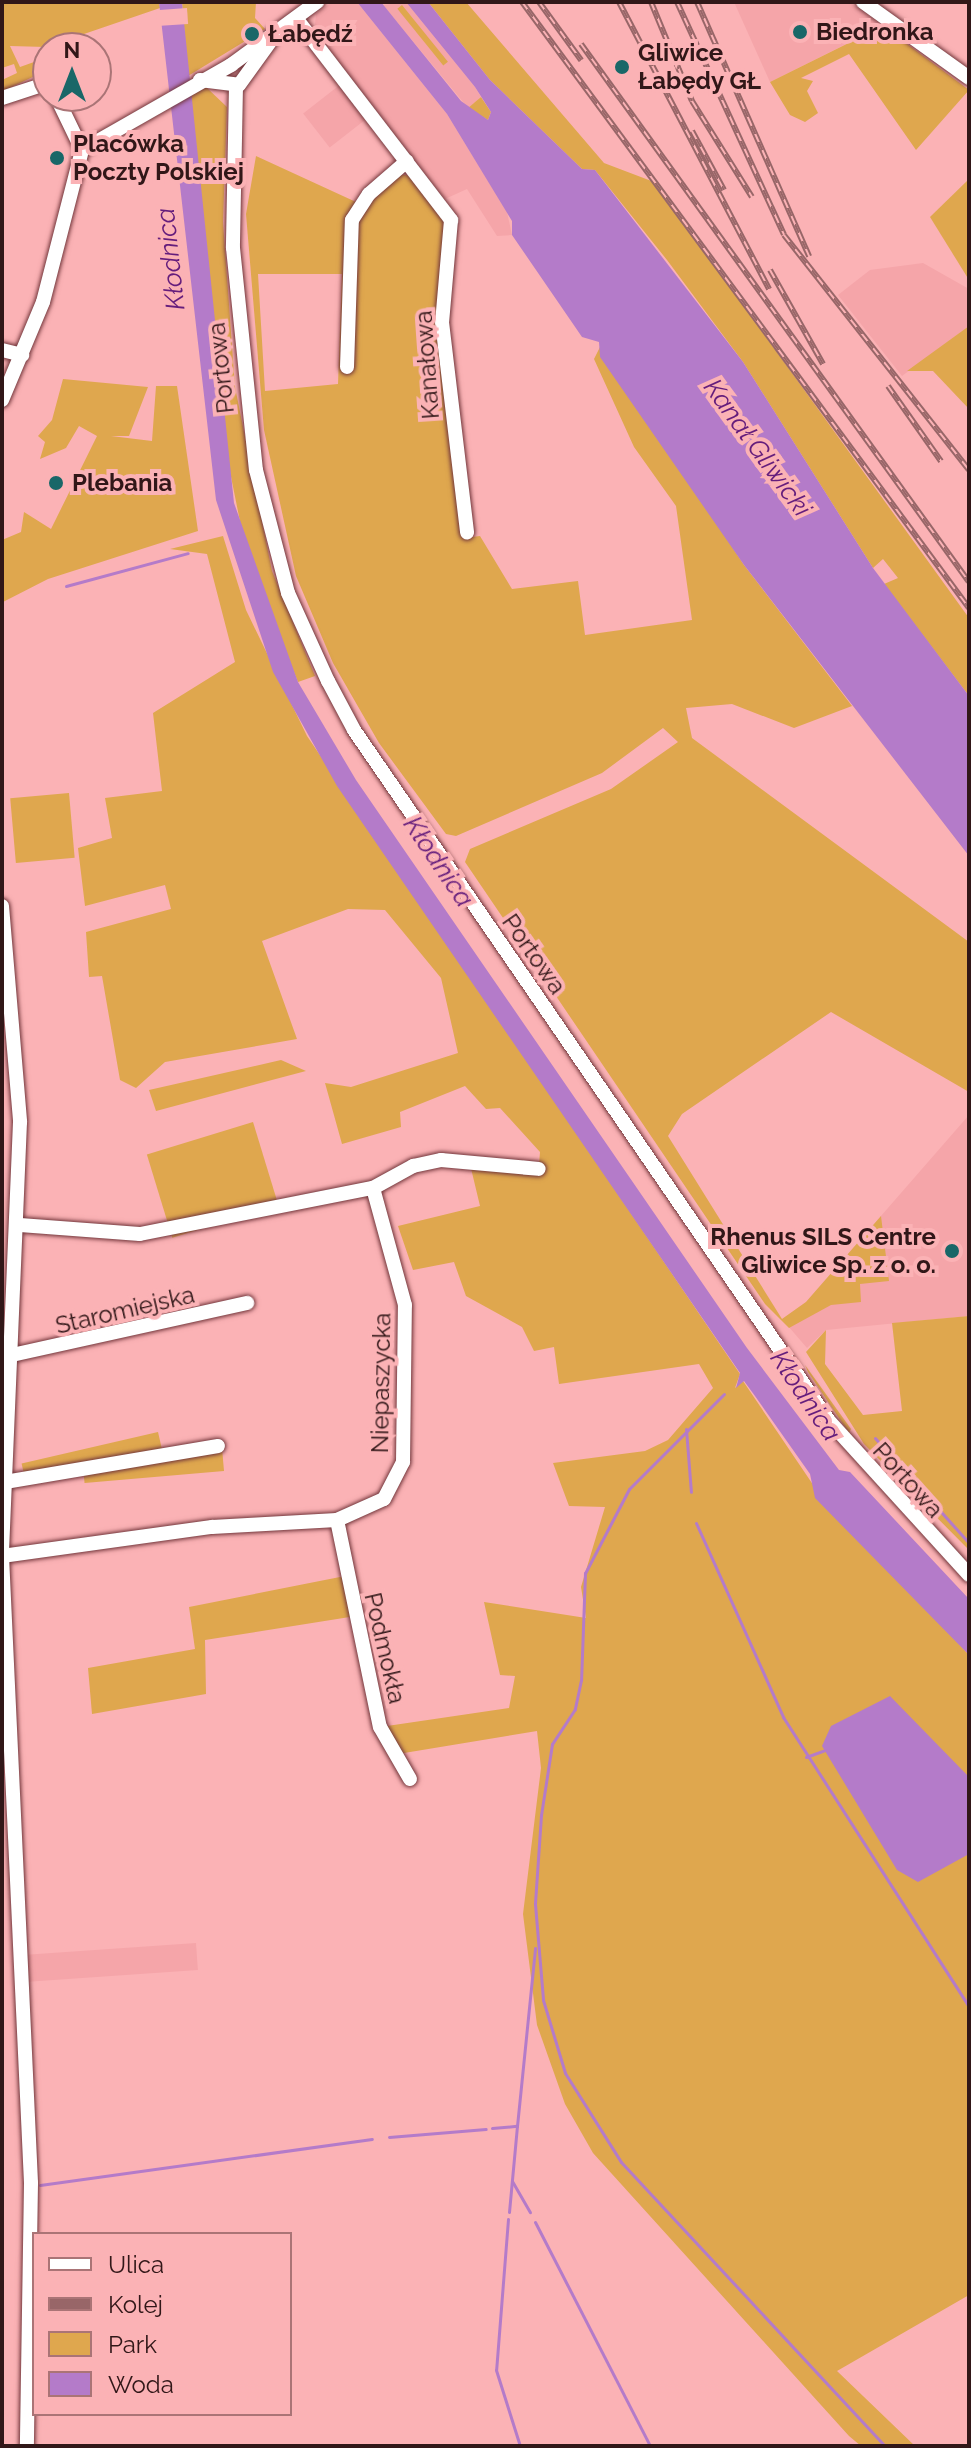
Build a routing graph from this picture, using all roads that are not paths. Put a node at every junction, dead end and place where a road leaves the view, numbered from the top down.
1 (317, 2) edge
2 (863, 2) edge
3 (291, 22) junction
4 (230, 66) junction
5 (969, 78) edge
6 (199, 80) junction
7 (236, 81) junction
8 (32, 88) edge
9 (2, 98) edge
10 (64, 112) edge
11 (82, 150) junction
12 (407, 161) junction
13 (2, 350) edge
14 (22, 355) junction
15 (347, 367) dead end
16 (2, 400) edge
17 (467, 533) dead end
18 (2, 906) edge
19 (539, 1169) dead end
20 (373, 1188) junction
21 (20, 1225) junction
22 (247, 1303) dead end
23 (8, 1315) edge
24 (12, 1355) junction
25 (218, 1446) dead end
26 (3, 1485) edge
27 (337, 1520) junction
28 (2, 1533) edge
29 (2, 1556) edge
30 (969, 1575) edge
31 (410, 1779) dead end
32 (27, 2446) edge

1 - 3 street
2 - 5 street
3 - 4 street
3 - 7 street
3 - 12 street, Kanałowa
4 - 6 street
4 - 7 street, Portowa
6 - 7 street
6 - 11 street
7 - 30 street, Portowa
8 - 9 street
10 - 11 street
11 - 14 street
12 - 15 street
12 - 17 street, Kanałowa
13 - 14 street
14 - 16 street
18 - 21 street
19 - 20 street
20 - 21 street
20 - 27 street, Niepaszycka
21 - 23 street
22 - 24 street, Staromiejska
23 - 24 street
24 - 26 street
25 - 26 street
26 - 28 street
27 - 29 street, Niepaszycka
27 - 31 street, Podmokła
28 - 29 street
29 - 32 street

